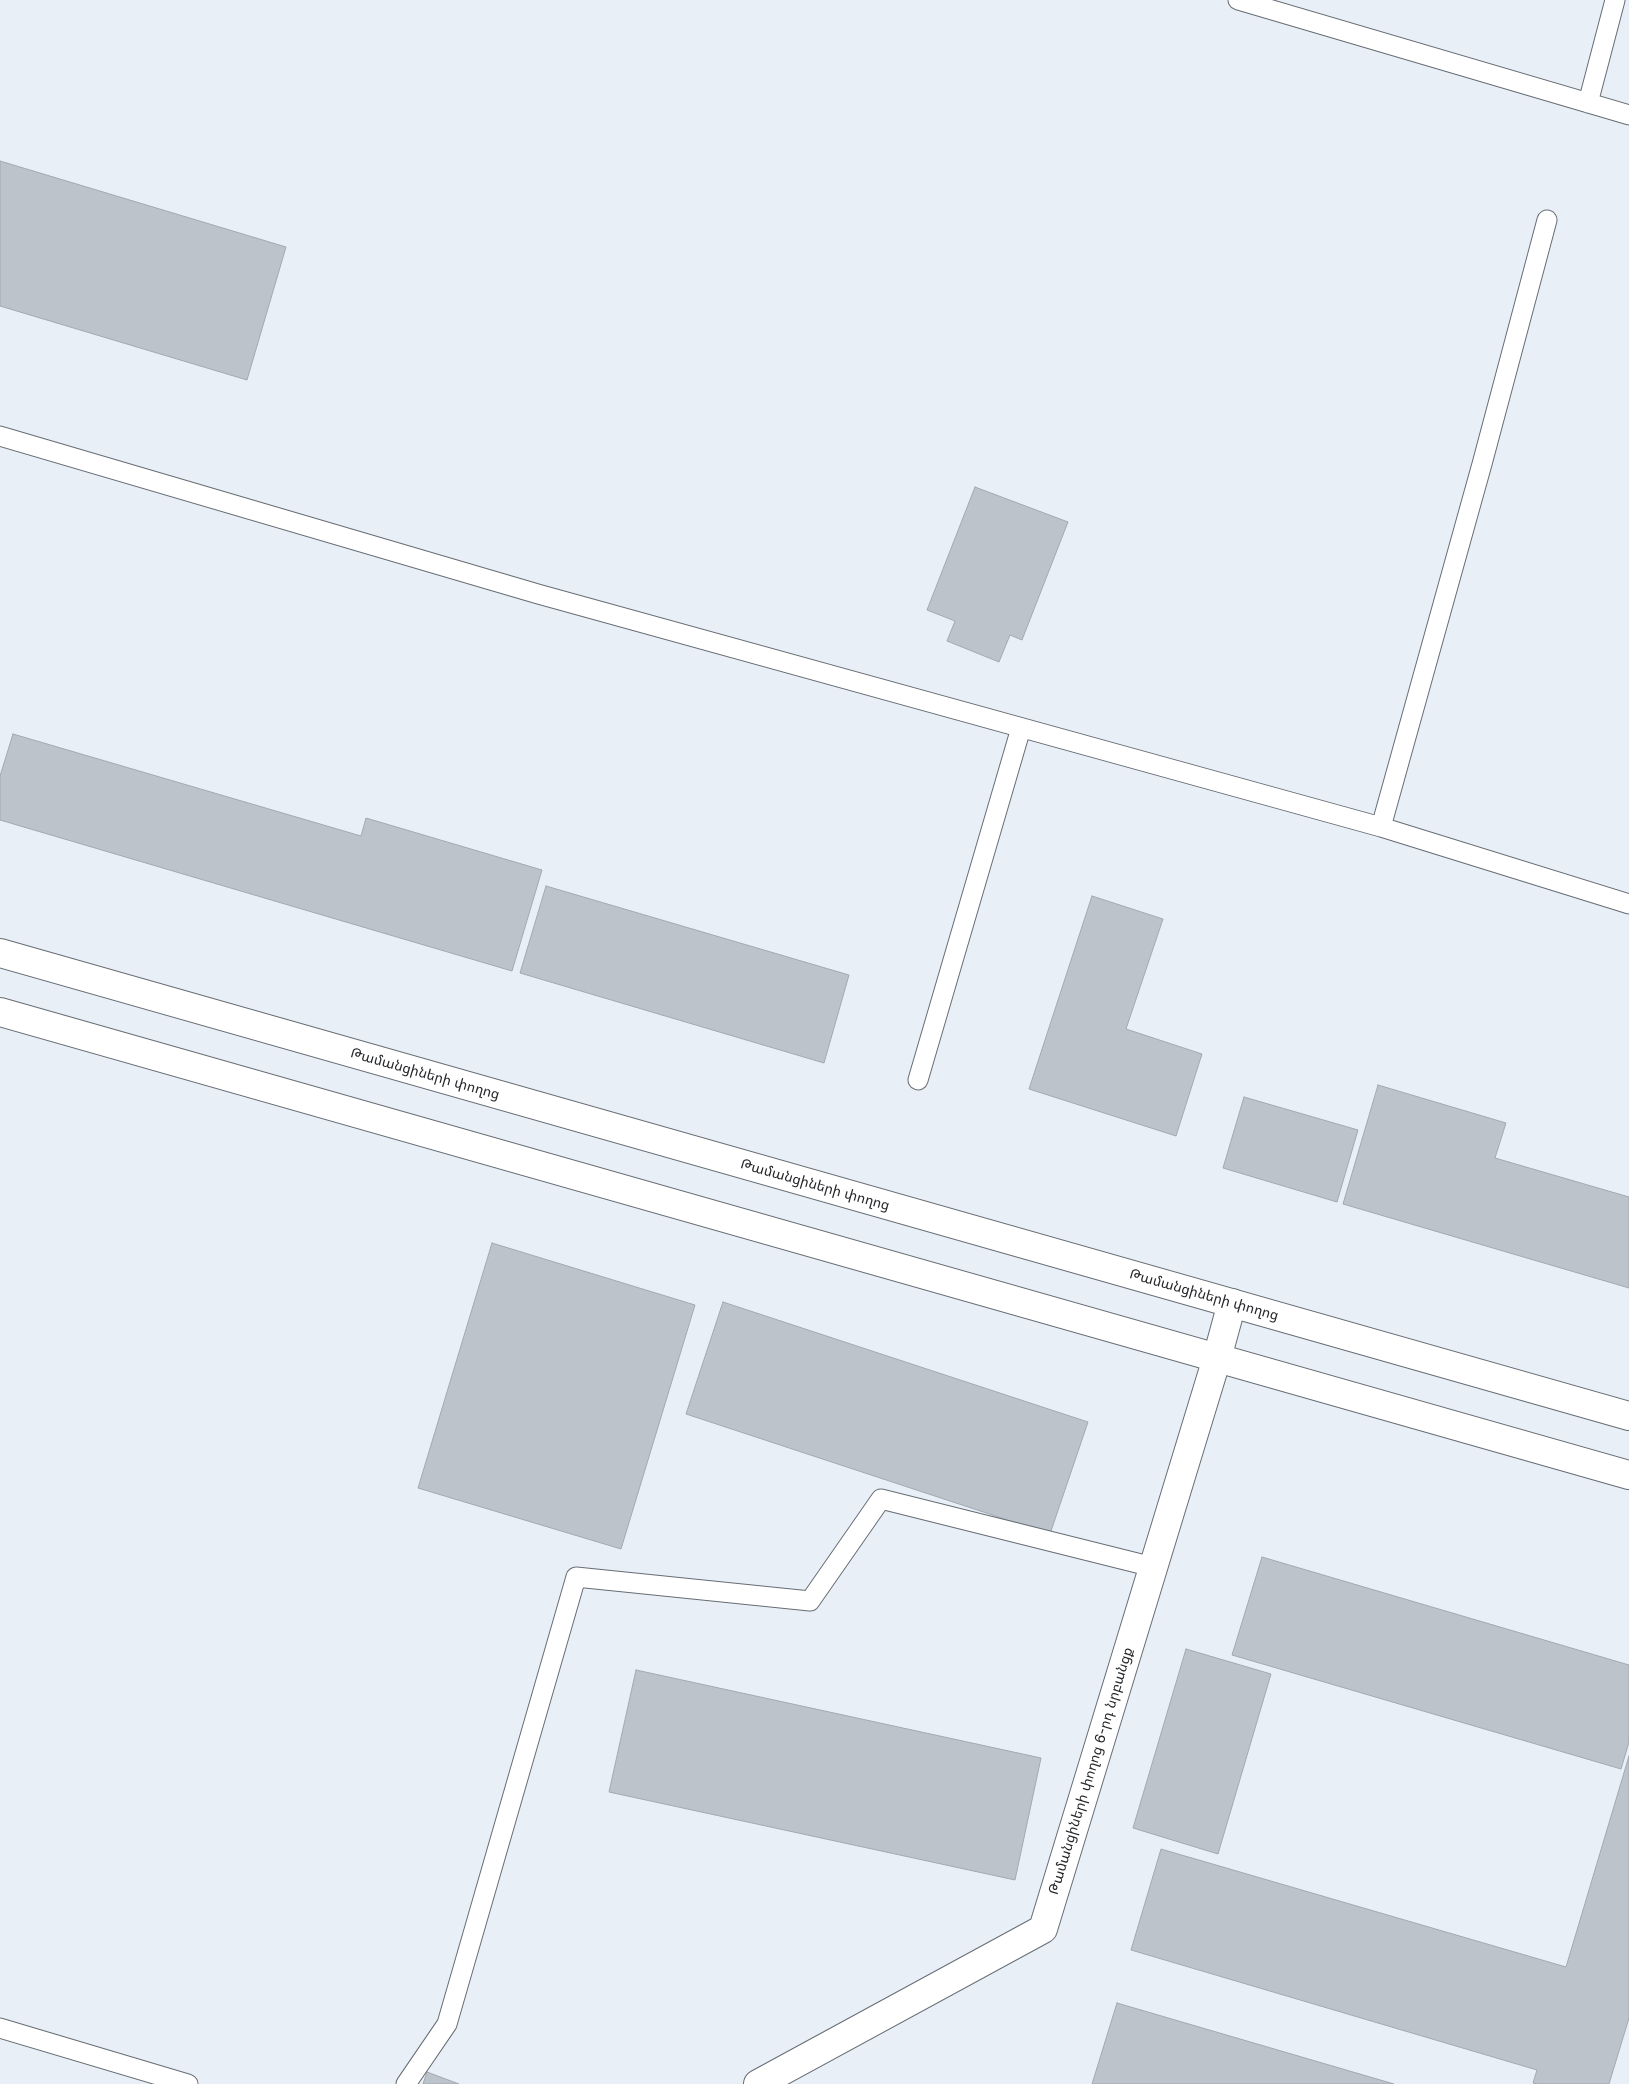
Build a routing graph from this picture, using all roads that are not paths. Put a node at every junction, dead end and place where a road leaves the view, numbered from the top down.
1 (1238, 0) edge
2 (1615, 0) edge
3 (1588, 102) junction
4 (1629, 115) edge
5 (1547, 220) dead end
6 (0, 436) edge
7 (1020, 728) junction
8 (1381, 827) junction
9 (1629, 904) edge
10 (0, 953) edge
11 (0, 1012) edge
12 (918, 1080) dead end
13 (1232, 1303) junction
14 (1217, 1358) junction
15 (1629, 1416) edge
16 (1629, 1475) edge
17 (1153, 1567) junction
18 (0, 2028) edge
19 (188, 2084) edge
20 (406, 2084) edge
21 (758, 2084) edge

1 - 3 lane
2 - 3 lane
3 - 4 lane
5 - 8 lane
6 - 7 lane
7 - 8 lane
7 - 12 lane
8 - 9 lane
10 - 13 main road, Թամանցիների փողոց
11 - 14 main road
13 - 14 main road, Թամանցիների փողոց 6-րդ նրբանցք
13 - 15 main road, Թամանցիների փողոց
14 - 16 main road
14 - 17 main road, Թամանցիների փողոց 6-րդ նրբանցք
17 - 20 lane
17 - 21 main road, Թամանցիների փողոց 6-րդ նրբանցք
18 - 19 lane

